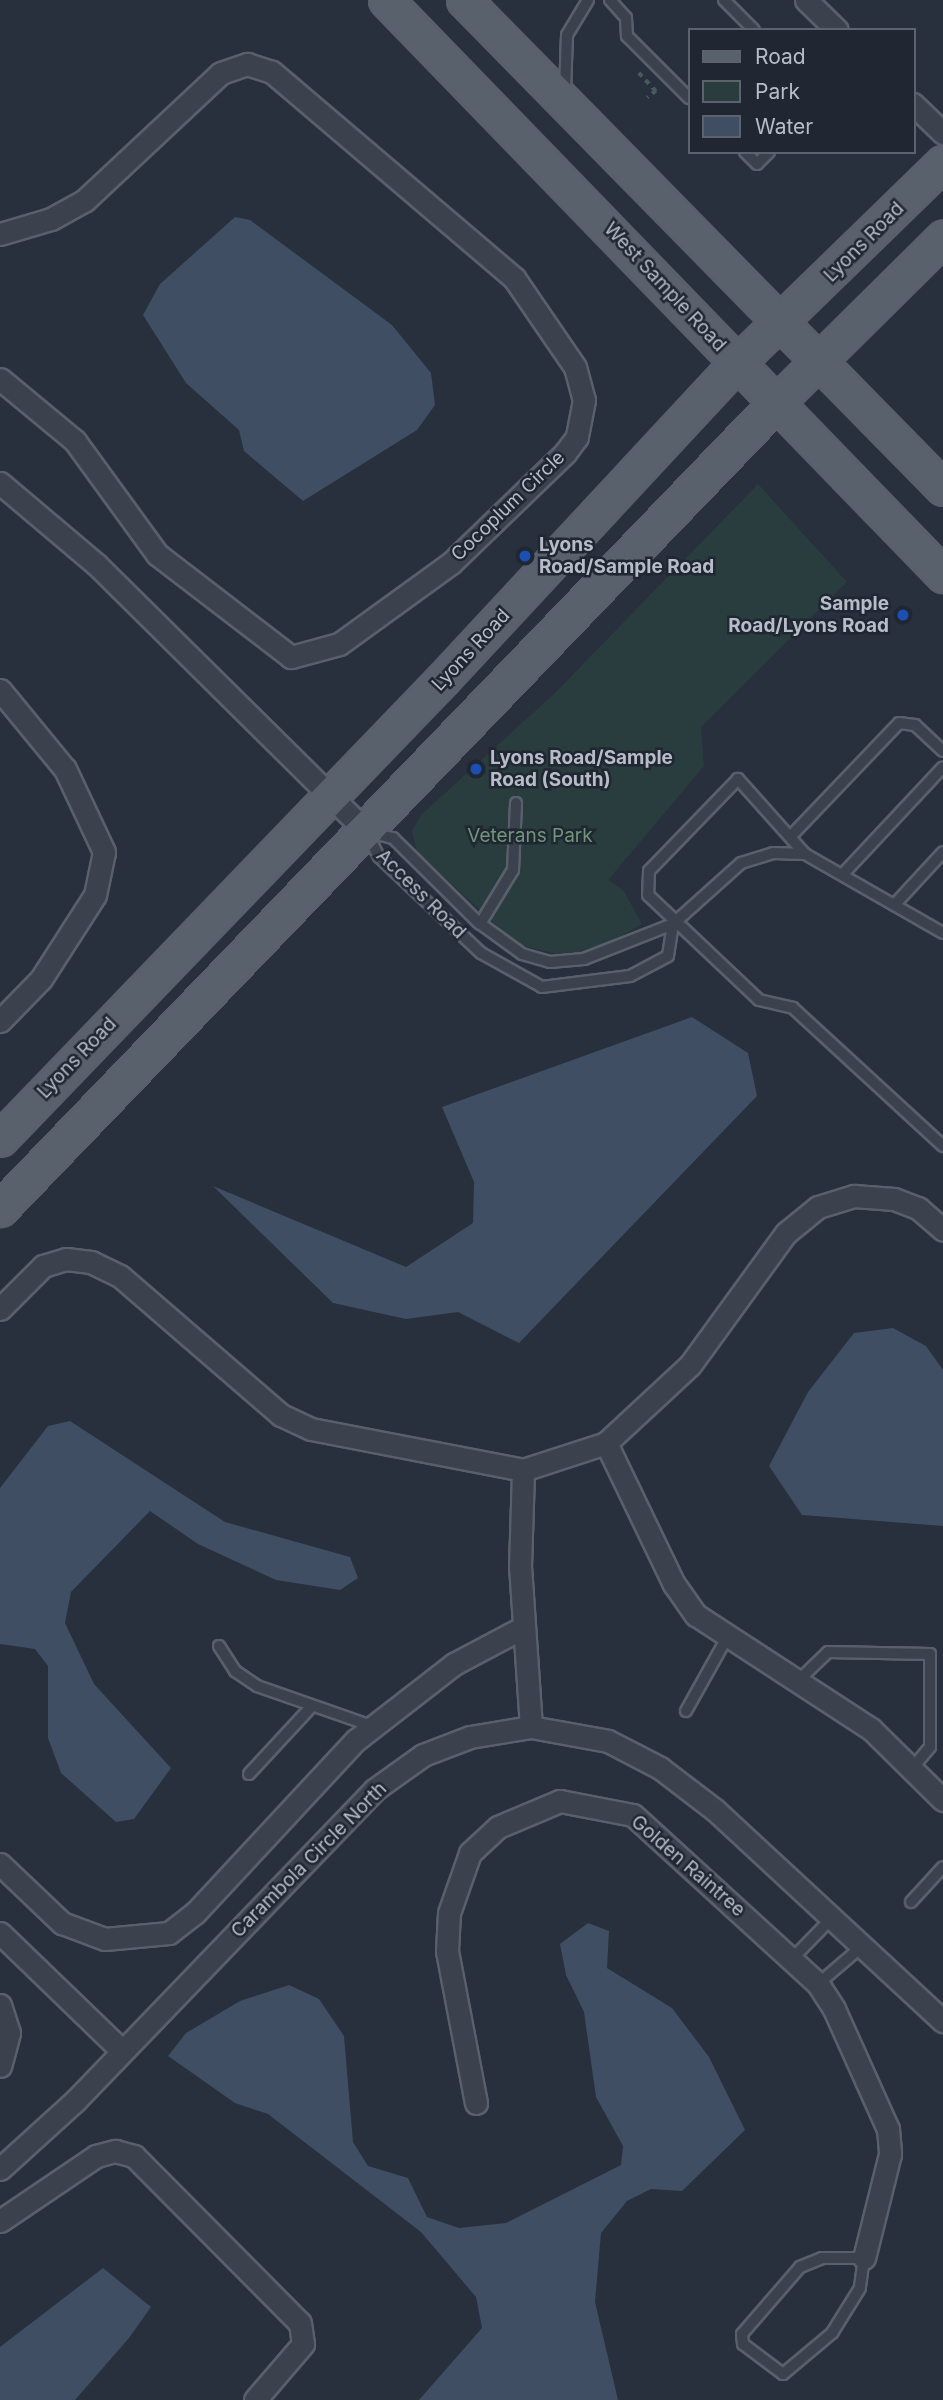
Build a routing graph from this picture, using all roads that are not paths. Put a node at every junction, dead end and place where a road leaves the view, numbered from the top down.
1 (386, 0) edge
2 (464, 0) edge
3 (588, 0) edge
4 (610, 0) edge
5 (724, 0) edge
6 (806, 0) edge
7 (752, 28) edge
8 (834, 28) edge
9 (688, 97) edge
10 (565, 102) junction
11 (915, 106) edge
12 (943, 133) edge
13 (747, 154) edge
14 (767, 154) edge
15 (943, 163) edge
16 (0, 234) edge
17 (943, 238) edge
18 (783, 320) junction
19 (818, 361) junction
20 (737, 363) junction
21 (0, 379) edge
22 (774, 405) junction
23 (0, 483) edge
24 (943, 488) edge
25 (943, 575) edge
26 (0, 690) edge
27 (943, 751) edge
28 (943, 767) edge
29 (331, 796) junction
30 (516, 803) dead end
31 (366, 831) junction
32 (792, 835) junction
33 (943, 852) edge
34 (805, 854) junction
35 (843, 874) junction
36 (896, 903) junction
37 (480, 924) junction
38 (673, 924) junction
39 (943, 933) edge
40 (0, 1021) edge
41 (0, 1139) edge
42 (943, 1146) edge
43 (0, 1209) edge
44 (943, 1230) edge
45 (0, 1309) edge
46 (606, 1443) junction
47 (523, 1470) junction
48 (524, 1627) junction
49 (728, 1636) junction
50 (219, 1646) dead end
51 (801, 1678) junction
52 (312, 1707) junction
53 (686, 1711) dead end
54 (373, 1726) junction
55 (530, 1727) junction
56 (913, 1767) junction
57 (249, 1774) dead end
58 (943, 1800) edge
59 (0, 1864) edge
60 (943, 1867) edge
61 (912, 1902) dead end
62 (830, 1920) junction
63 (0, 1933) edge
64 (860, 1948) junction
65 (792, 1959) junction
66 (818, 1984) junction
67 (0, 2005) edge
68 (943, 2021) edge
69 (122, 2051) junction
70 (0, 2066) edge
71 (476, 2102) dead end
72 (0, 2169) edge
73 (0, 2221) edge
74 (863, 2258) junction
75 (255, 2400) edge

1 - 20 main road, West Sample Road
2 - 10 main road
3 - 10 lane
4 - 9 lane
5 - 7 lane
6 - 8 street
10 - 18 main road
11 - 12 street
13 - 14 lane
15 - 18 main road, Lyons Road
16 - 21 street, Cocoplum Circle
17 - 19 main road
18 - 19 main road
18 - 20 main road, Lyons Road
19 - 22 main road
19 - 24 main road
20 - 22 main road, West Sample Road
20 - 29 main road, Lyons Road
22 - 25 main road, West Sample Road
22 - 31 main road
23 - 29 street
26 - 40 street
27 - 32 lane
28 - 35 lane
29 - 31 street
29 - 41 main road, Lyons Road
30 - 37 lane
31 - 37 lane, Access Road
31 - 38 lane, Access Road
31 - 43 main road
32 - 34 lane
32 - 38 lane
33 - 36 lane
34 - 35 lane, Access Road
34 - 38 lane, Access Road
35 - 36 lane, Access Road
36 - 39 lane, Access Road
37 - 38 lane, Access Road
38 - 42 lane
44 - 46 street
45 - 47 street
46 - 47 street
46 - 49 street
47 - 48 street
48 - 54 street
48 - 55 street
49 - 51 street
49 - 53 lane
50 - 52 lane
51 - 56 street
51 - 56 lane
52 - 54 lane
52 - 57 lane
54 - 59 street
55 - 62 street, Carambola Circle North
55 - 69 street, Carambola Circle North
56 - 58 street
60 - 61 lane
62 - 64 street, Carambola Circle North
62 - 65 lane
63 - 69 street
64 - 66 lane
64 - 68 street, Carambola Circle North
65 - 66 street, Golden Raintree
65 - 71 street, Golden Raintree
66 - 74 street, Golden Raintree
67 - 70 street
69 - 72 street, Carambola Circle North
73 - 75 street
74 - 74 lane, Golden Raintree

